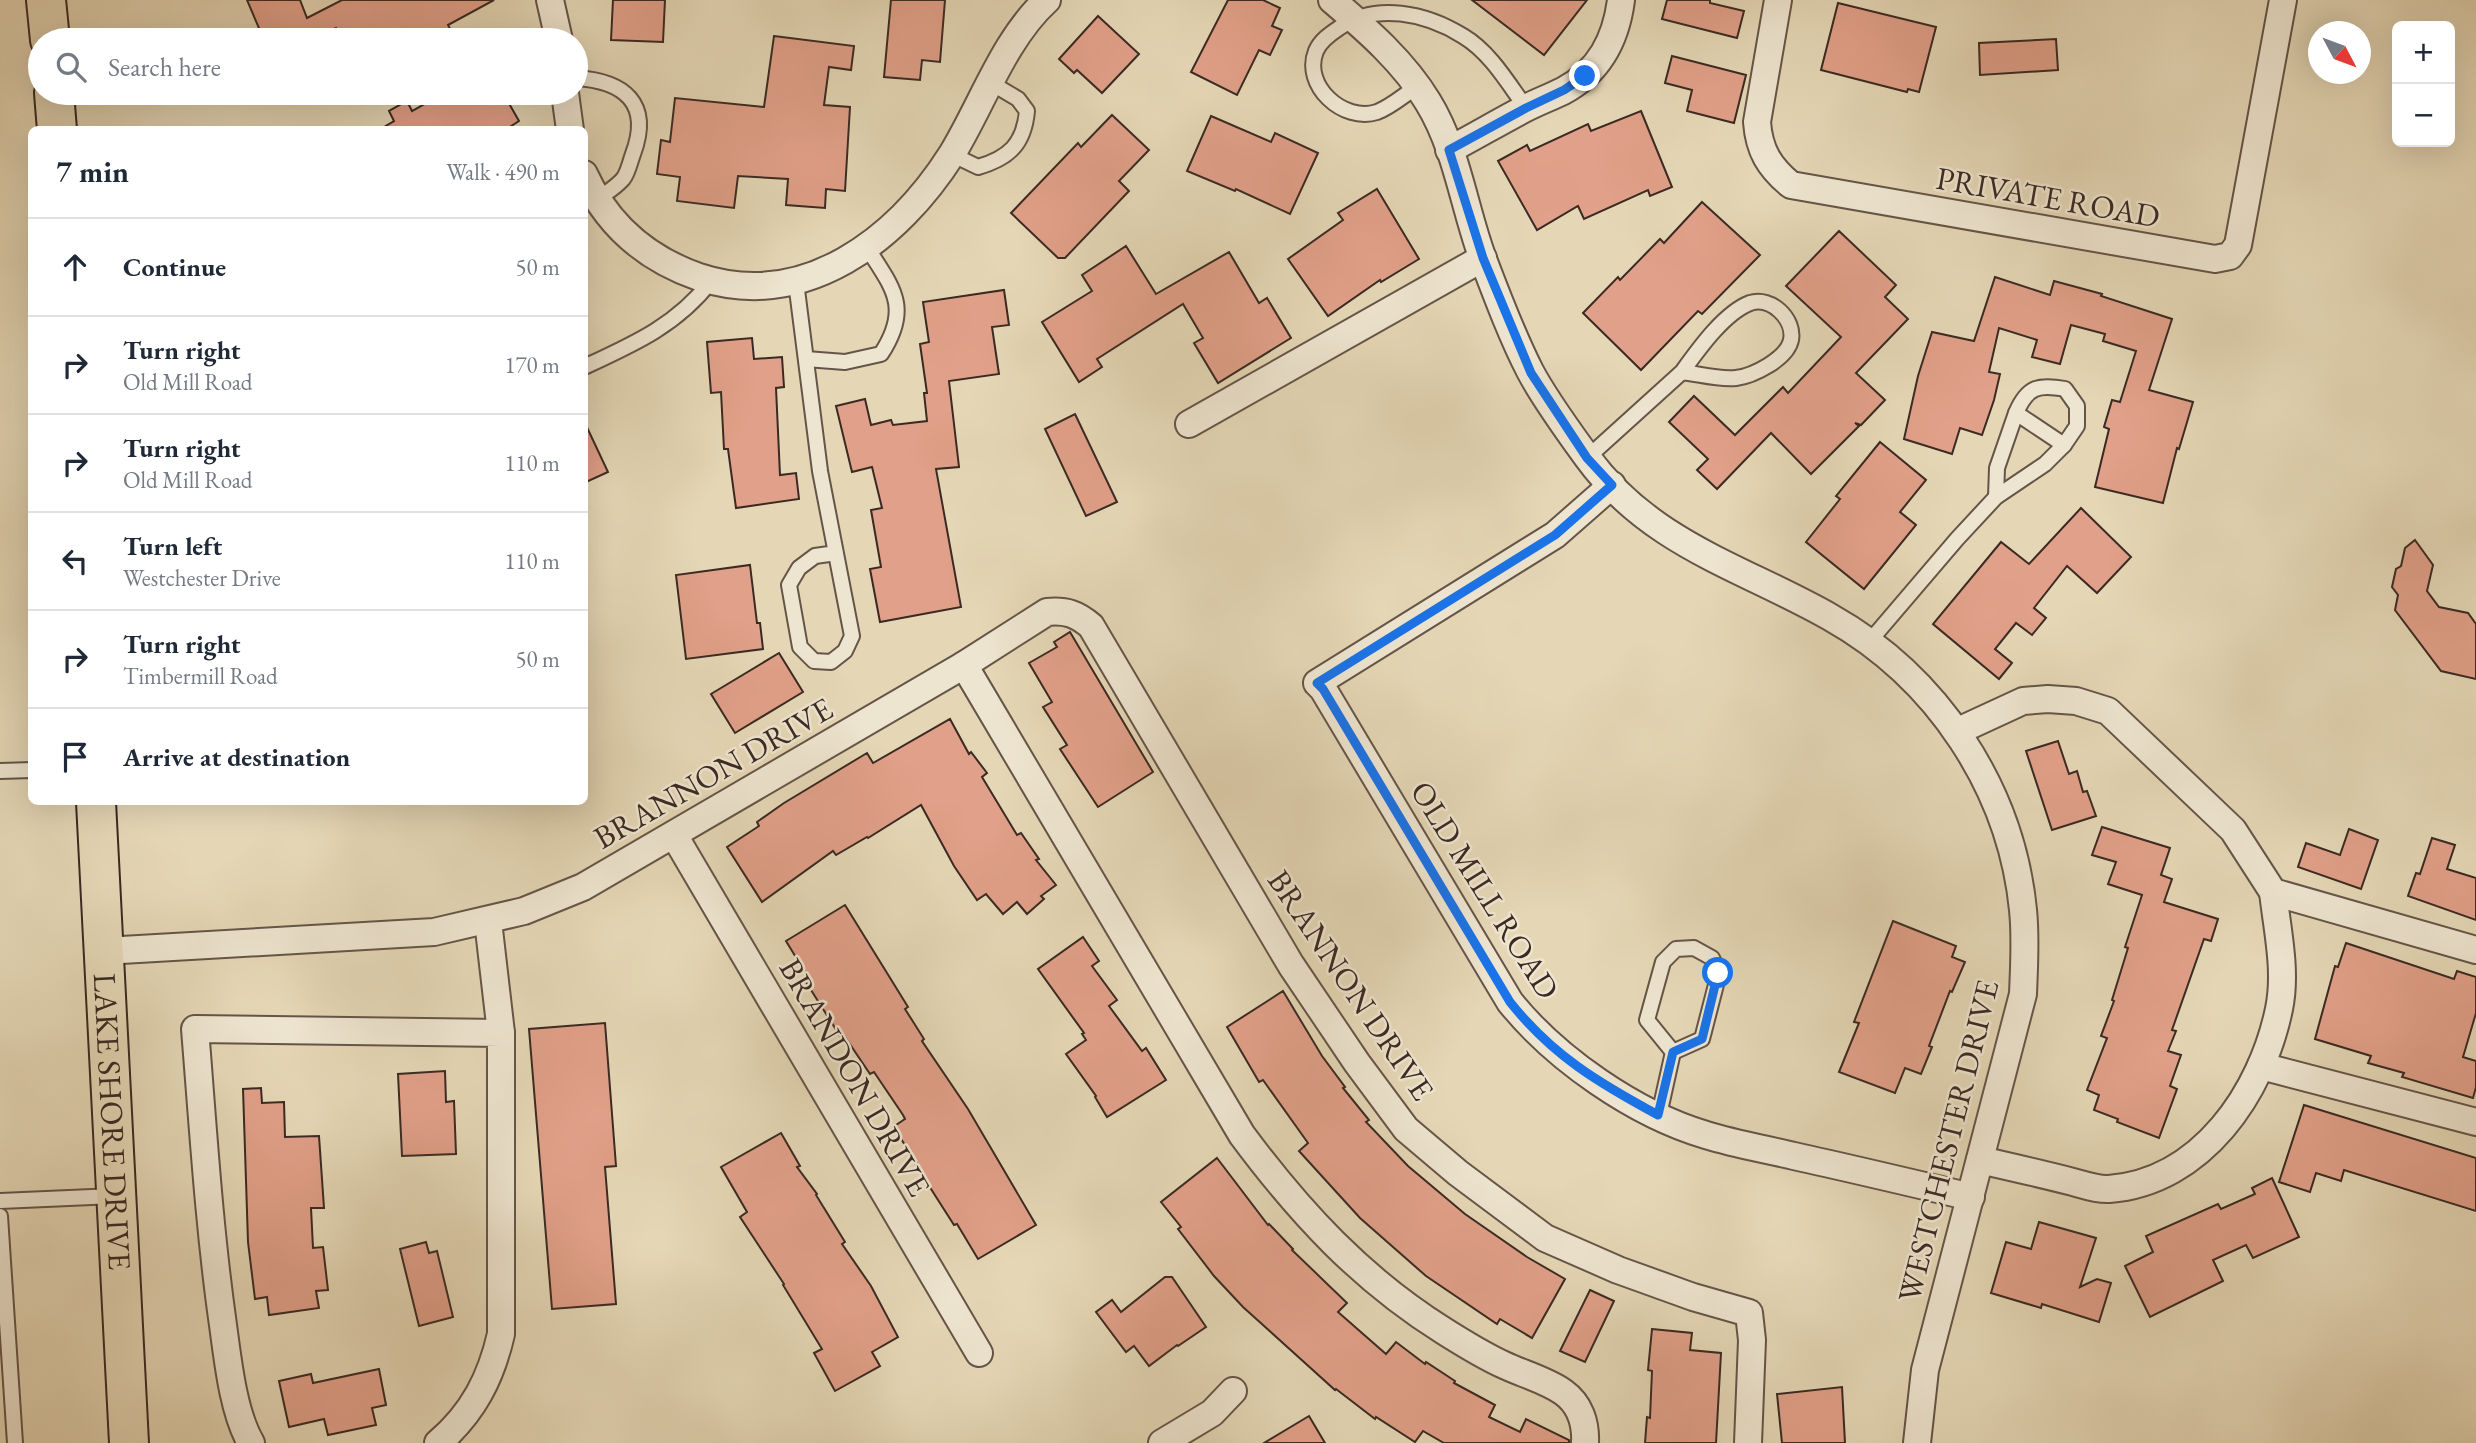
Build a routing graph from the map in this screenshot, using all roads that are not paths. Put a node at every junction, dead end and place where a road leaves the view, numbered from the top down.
1 (46, 0) edge
2 (550, 0) edge
3 (1046, 0) edge
4 (1332, 0) edge
5 (1621, 0) edge
6 (1778, 0) edge
7 (2283, 0) edge
8 (1353, 19) junction
9 (49, 28) edge
10 (556, 28) edge
11 (588, 79) edge
12 (991, 83) junction
13 (1418, 86) junction
14 (55, 105) edge
15 (567, 105) edge
16 (1526, 108) junction
17 (57, 126) edge
18 (569, 126) edge
19 (1449, 150) junction
20 (951, 154) junction
21 (588, 181) edge
22 (598, 199) junction
23 (866, 246) junction
24 (1483, 258) junction
25 (711, 281) junction
26 (796, 282) junction
27 (806, 359) junction
28 (588, 365) edge
29 (1682, 372) junction
30 (2016, 414) junction
31 (1189, 424) dead end
32 (2064, 446) junction
33 (1587, 458) junction
34 (1612, 485) junction
35 (1996, 497) junction
36 (836, 553) junction
37 (1869, 642) junction
38 (964, 665) junction
39 (1958, 731) junction
40 (28, 770) edge
41 (0, 771) edge
42 (96, 805) edge
43 (674, 835) junction
44 (2273, 892) junction
45 (488, 921) junction
46 (2476, 950) edge
47 (104, 951) junction
48 (501, 1034) junction
49 (1673, 1052) junction
50 (2261, 1066) junction
51 (1658, 1115) junction
52 (2476, 1122) edge
53 (1980, 1160) junction
54 (117, 1196) junction
55 (1971, 1197) junction
56 (0, 1201) edge
57 (0, 1216) edge
58 (979, 1353) dead end
59 (1233, 1391) dead end
60 (15, 1443) edge
61 (129, 1443) edge
62 (251, 1443) edge
63 (438, 1443) edge
64 (1162, 1443) edge
65 (1585, 1443) edge
66 (1748, 1443) edge
67 (1917, 1443) edge

1 - 9 main road
2 - 10 street
3 - 12 street
4 - 8 street, WESTCHESTER DRIVE
5 - 16 street
6 - 7 street, PRIVATE ROAD
8 - 13 street, WESTCHESTER DRIVE
8 - 13 lane
8 - 16 lane
11 - 22 lane
12 - 20 street
12 - 20 lane
13 - 19 street, WESTCHESTER DRIVE
14 - 17 main road
15 - 18 street
16 - 19 street
19 - 24 street, WESTCHESTER DRIVE
20 - 23 street
21 - 22 street
22 - 25 street
23 - 26 street
23 - 27 lane
24 - 31 street
24 - 33 street, WESTCHESTER DRIVE
25 - 26 street
25 - 28 lane
26 - 27 lane
27 - 36 lane
29 - 29 lane
29 - 33 lane
30 - 32 lane
30 - 32 lane
30 - 35 lane
32 - 35 lane
33 - 34 street, WESTCHESTER DRIVE
34 - 37 street, WESTCHESTER DRIVE
34 - 51 street, OLD MILL ROAD
35 - 37 lane
36 - 36 lane
37 - 39 street, WESTCHESTER DRIVE
38 - 43 street, BRANNON DRIVE
38 - 65 street
38 - 66 street, BRANNON DRIVE
39 - 44 street
39 - 53 street, WESTCHESTER DRIVE
40 - 41 lane
42 - 47 main road, LAKE SHORE DRIVE
43 - 45 street, BRANNON DRIVE
43 - 58 street, BRANDON DRIVE
44 - 46 street
44 - 50 street
45 - 47 street, BRANNON DRIVE
45 - 48 street
47 - 54 main road, LAKE SHORE DRIVE
48 - 62 street
48 - 63 street
49 - 49 lane
49 - 51 lane
50 - 52 street
50 - 53 street
51 - 55 street, OLD MILL ROAD
53 - 55 street, WESTCHESTER DRIVE
54 - 56 lane
54 - 61 main road, LAKE SHORE DRIVE
55 - 67 street, WESTCHESTER DRIVE
57 - 60 lane
59 - 64 street

